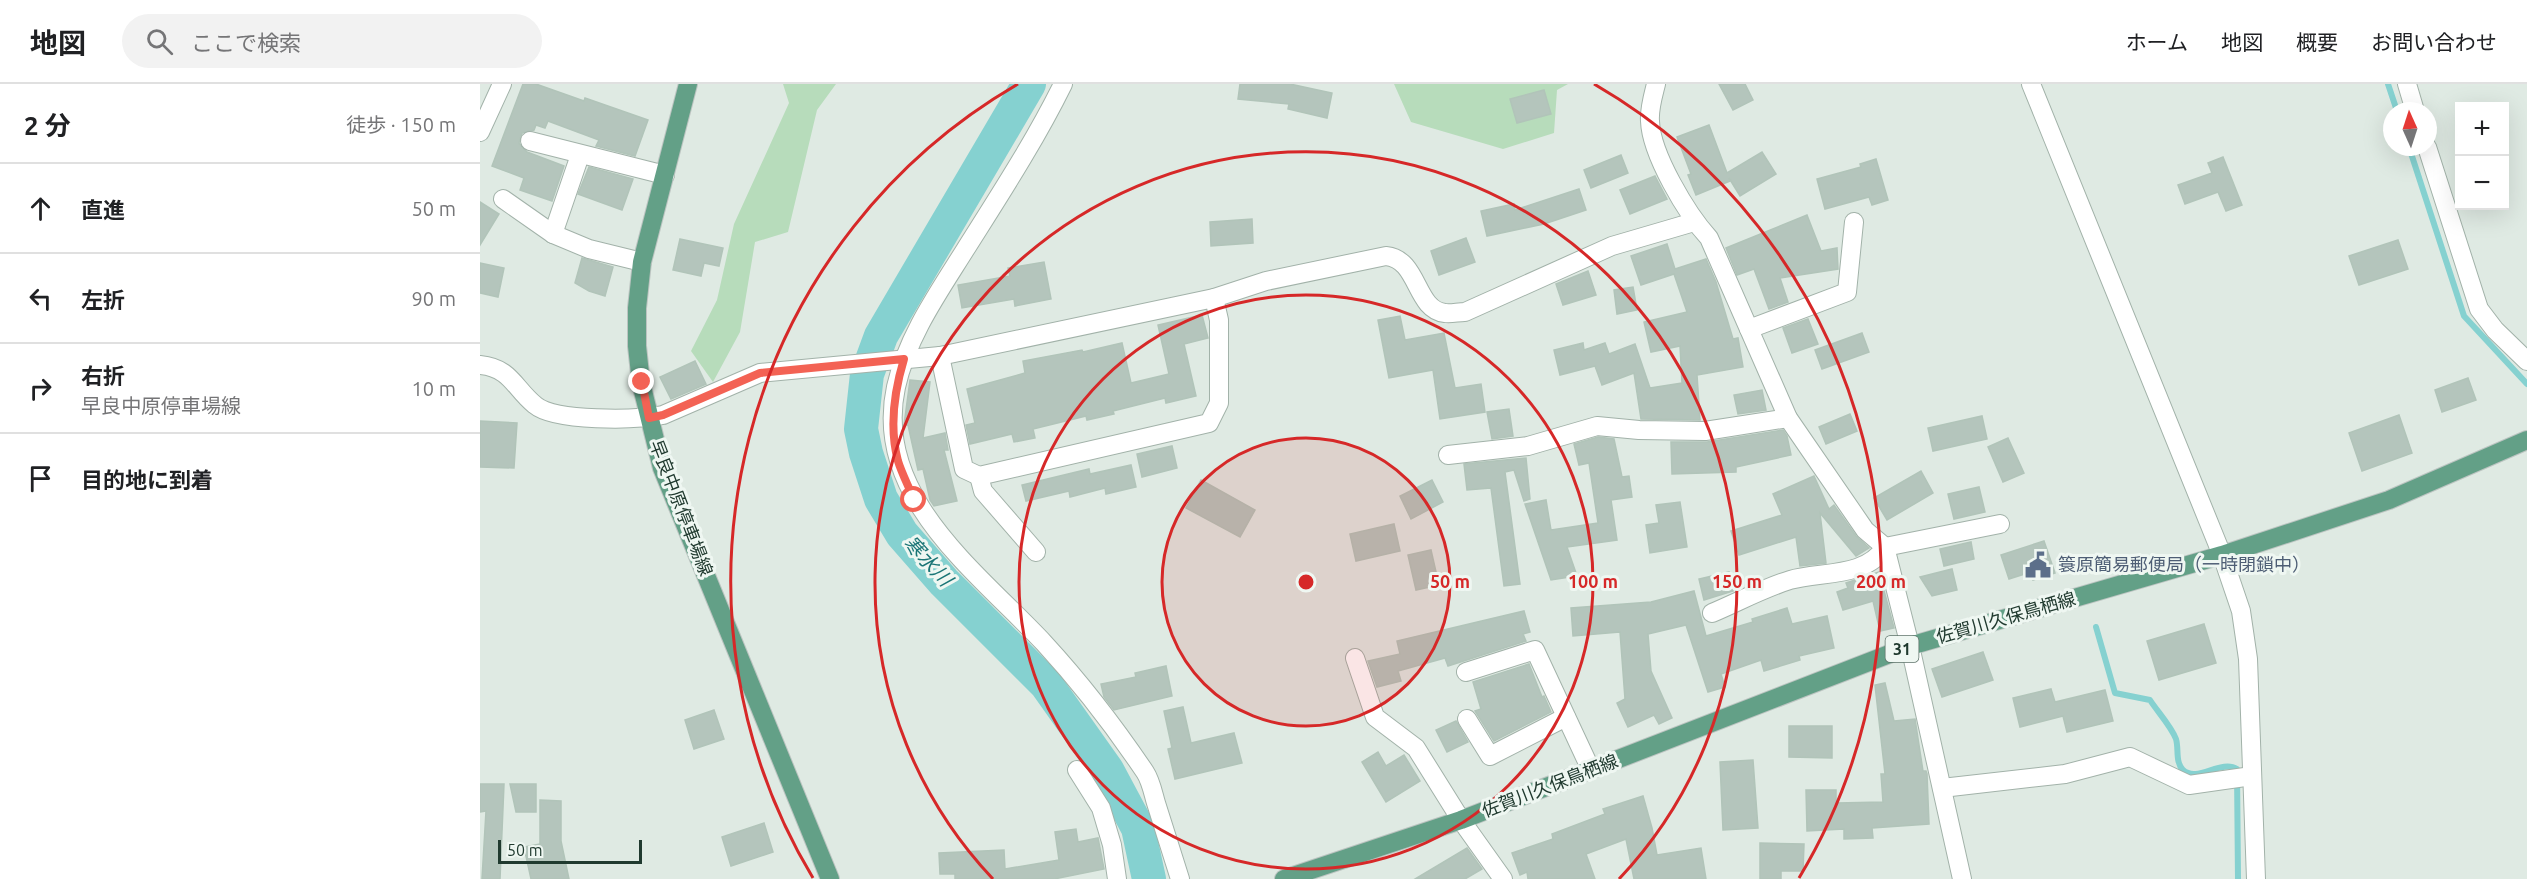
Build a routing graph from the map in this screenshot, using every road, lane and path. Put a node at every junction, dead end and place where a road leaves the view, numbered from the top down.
1 (502, 84) edge
2 (688, 84) edge
3 (1063, 84) edge
4 (1656, 84) edge
5 (2031, 84) edge
6 (2407, 84) edge
7 (2412, 102) edge
8 (480, 132) edge
9 (530, 141) dead end
10 (580, 155) junction
11 (2430, 156) edge
12 (665, 175) junction
13 (502, 199) dead end
14 (1694, 222) junction
15 (1854, 222) dead end
16 (553, 234) junction
17 (642, 262) junction
18 (1214, 298) junction
19 (1749, 329) junction
20 (940, 356) junction
21 (904, 359) junction
22 (2527, 361) edge
23 (480, 365) edge
24 (1788, 417) junction
25 (649, 418) junction
26 (2527, 440) edge
27 (1448, 455) dead end
28 (979, 477) junction
29 (2000, 524) dead end
30 (1885, 547) junction
31 (1036, 552) dead end
32 (2222, 555) junction
33 (1712, 613) dead end
34 (1910, 646) junction
35 (1355, 658) dead end
36 (1466, 672) dead end
37 (1566, 717) junction
38 (1467, 719) dead end
39 (1077, 770) dead end
40 (1591, 770) junction
41 (2252, 776) junction
42 (1942, 788) junction
43 (1461, 820) junction
44 (830, 879) edge
45 (1117, 879) edge
46 (1180, 879) edge
47 (1284, 879) edge
48 (1503, 879) edge
49 (1962, 879) edge
50 (2256, 879) edge

1 - 8 street
2 - 12 main road, 早良中原停車場線
3 - 21 street
4 - 14 street
5 - 32 street
6 - 7 street
9 - 10 street
10 - 12 street
10 - 16 street
11 - 22 street
12 - 17 main road, 早良中原停車場線
13 - 16 street
14 - 18 street
14 - 19 street
15 - 19 street
16 - 17 street
17 - 25 main road, 早良中原停車場線
18 - 20 street
18 - 28 street
19 - 24 street
20 - 21 street
20 - 28 street
21 - 25 street
21 - 46 street
23 - 25 street
24 - 27 street
24 - 30 street
25 - 44 main road, 早良中原停車場線
26 - 32 main road, 佐賀川久保鳥栖線 / 31
28 - 31 street
29 - 30 street
30 - 33 street
30 - 34 street
32 - 34 main road, 佐賀川久保鳥栖線 / 31
32 - 41 street
34 - 40 main road, 佐賀川久保鳥栖線 / 31
34 - 42 street
35 - 43 street
36 - 37 street
37 - 38 street
37 - 40 street
39 - 45 street
40 - 43 main road, 佐賀川久保鳥栖線 / 31
41 - 42 street
41 - 50 street
42 - 49 street
43 - 47 main road, 佐賀川久保鳥栖線 / 31
43 - 48 street

